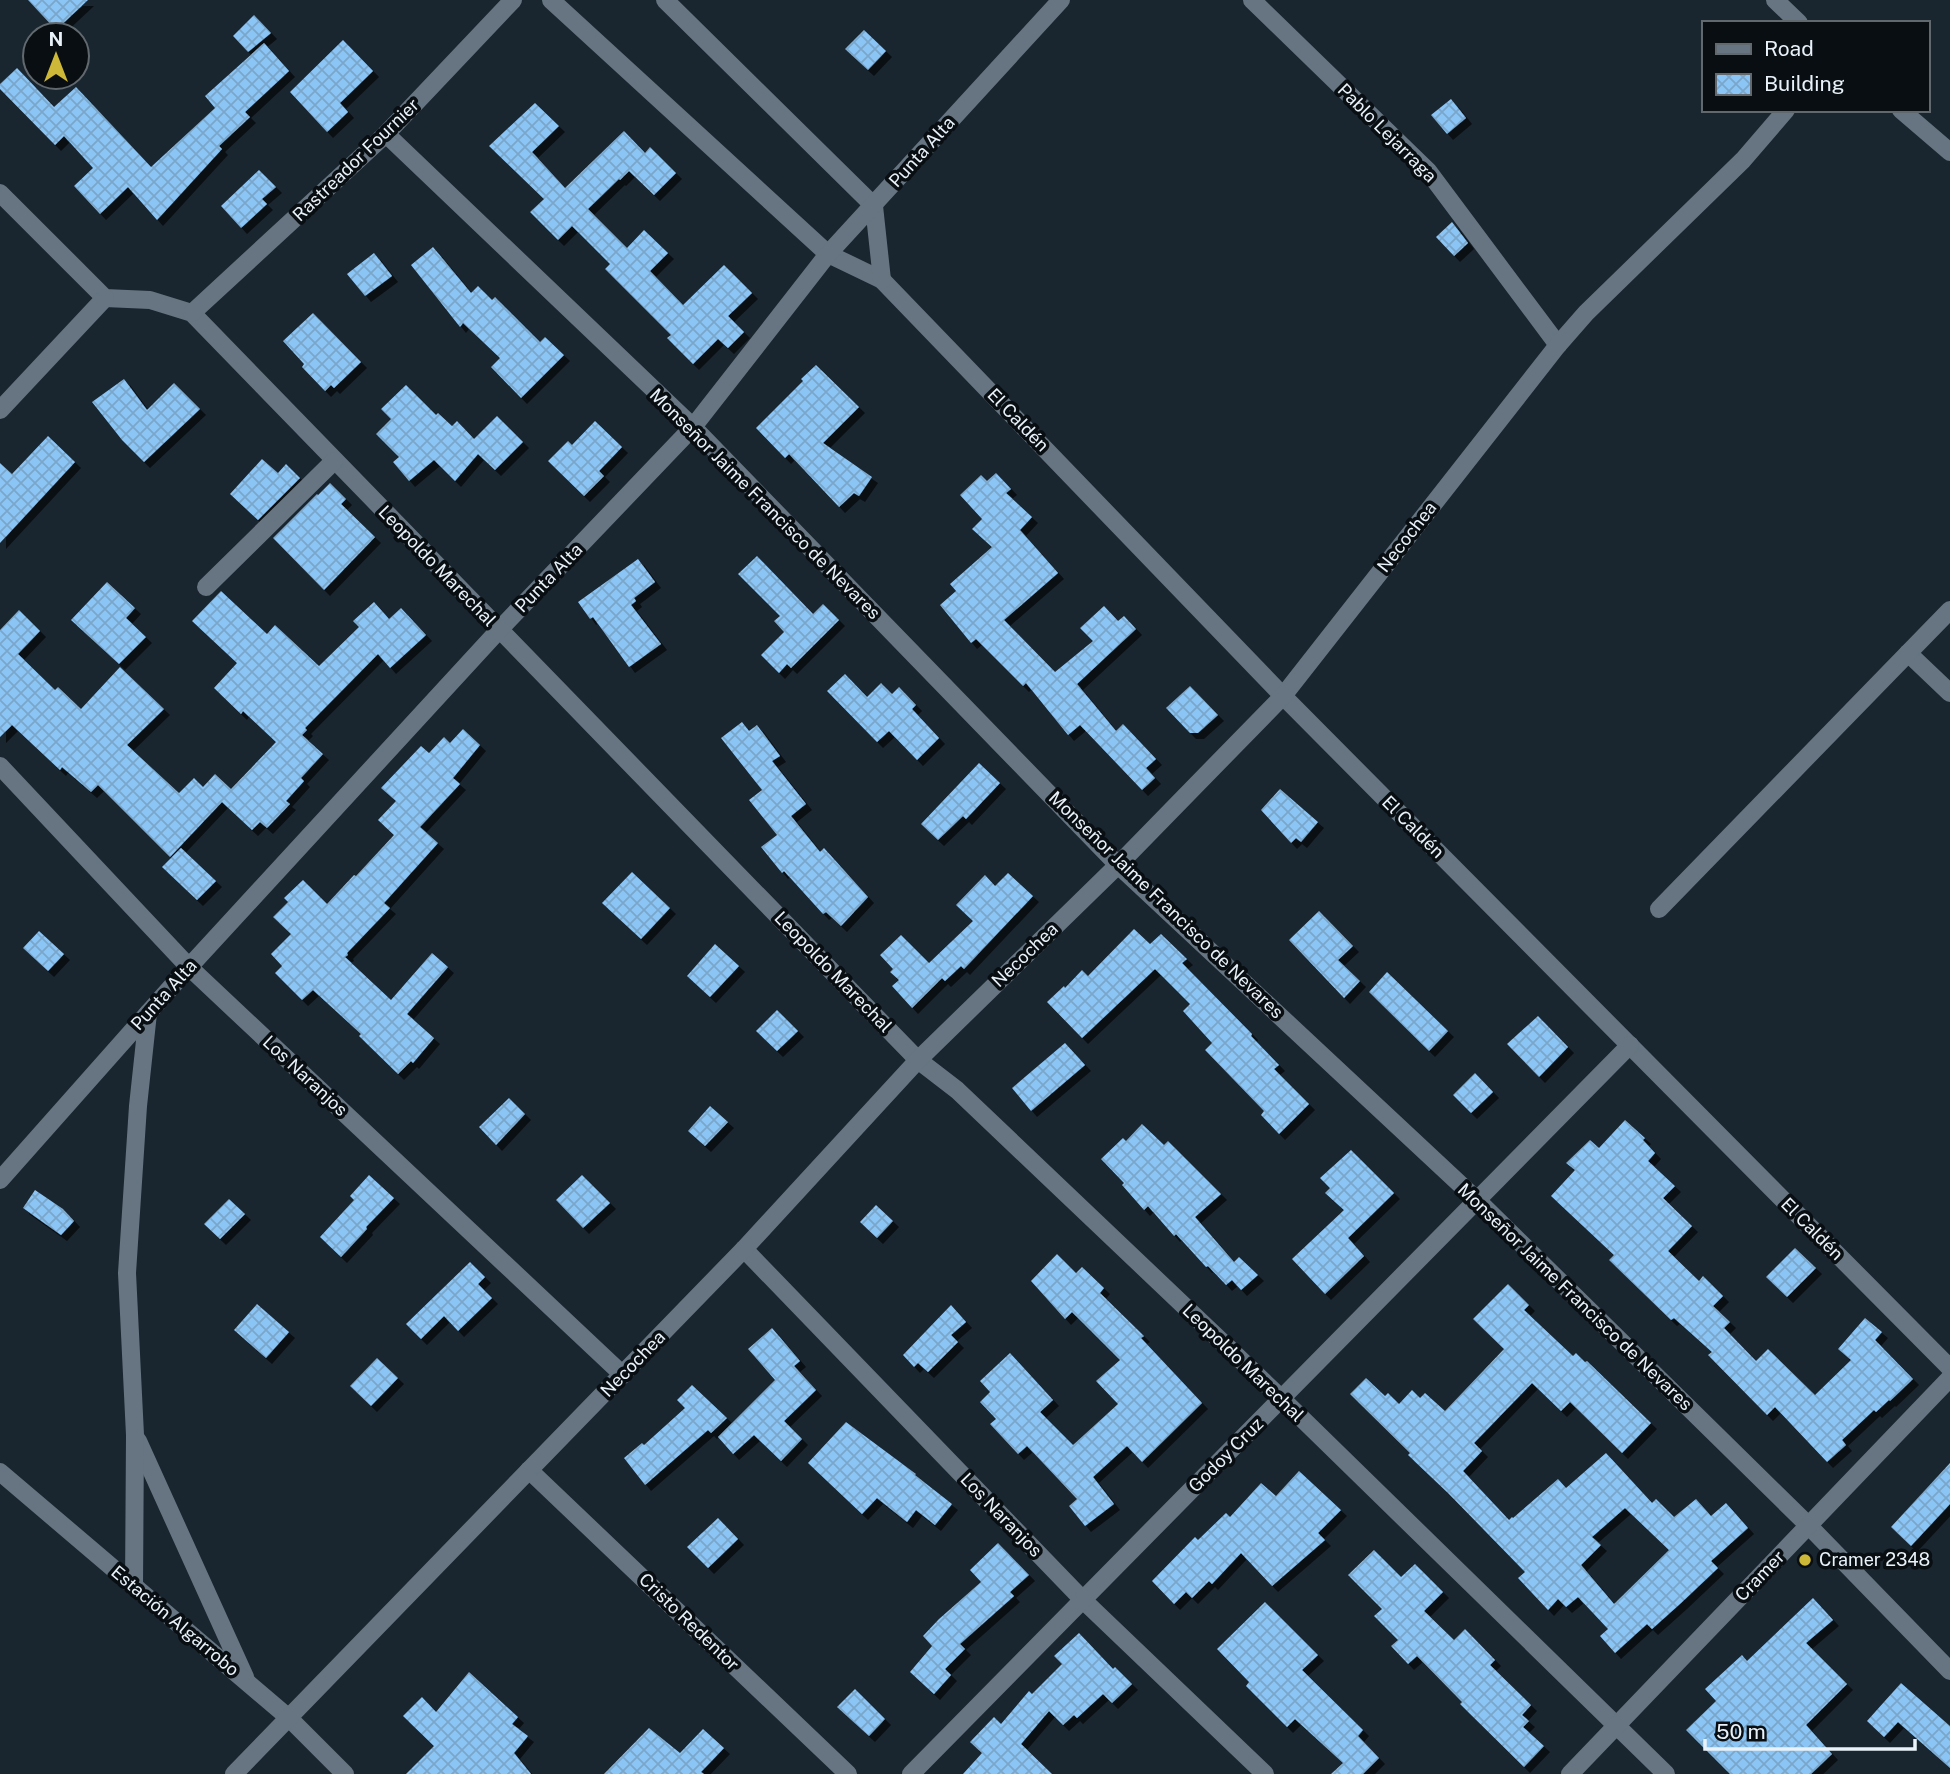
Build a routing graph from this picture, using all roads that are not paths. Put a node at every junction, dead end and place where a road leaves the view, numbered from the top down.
1 (513, 0) edge
2 (551, 0) edge
3 (665, 0) edge
4 (1060, 0) edge
5 (1252, 0) edge
6 (1774, 0) edge
7 (1797, 21) edge
8 (1784, 112) edge
9 (1902, 112) edge
10 (386, 134) junction
11 (1950, 152) edge
12 (0, 193) edge
13 (874, 206) junction
14 (828, 254) junction
15 (883, 280) junction
16 (105, 298) junction
17 (192, 313) junction
18 (1558, 345) junction
19 (0, 410) edge
20 (693, 427) junction
21 (334, 461) junction
22 (206, 587) dead end
23 (1950, 610) edge
24 (499, 630) junction
25 (1908, 653) junction
26 (1950, 693) edge
27 (1283, 696) junction
28 (0, 766) edge
29 (1118, 865) junction
30 (1659, 909) dead end
31 (189, 967) junction
32 (148, 1013) junction
33 (1630, 1045) junction
34 (918, 1060) junction
35 (0, 1180) edge
36 (1477, 1200) junction
37 (744, 1249) junction
38 (1950, 1368) edge
39 (622, 1375) junction
40 (1950, 1378) edge
41 (1282, 1399) junction
42 (135, 1435) junction
43 (529, 1471) junction
44 (0, 1472) edge
45 (1808, 1525) junction
46 (134, 1587) junction
47 (1083, 1600) junction
48 (1950, 1671) edge
49 (248, 1682) junction
50 (289, 1718) junction
51 (1617, 1725) junction
52 (234, 1774) edge
53 (345, 1774) edge
54 (848, 1774) edge
55 (911, 1774) edge
56 (1265, 1774) edge
57 (1570, 1774) edge
58 (1665, 1774) edge

1 - 10 street, Rastreador Fournier
2 - 14 street, El Caldén
3 - 13 street
4 - 13 street, Punta Alta
5 - 18 street, Pablo Lejarraga
6 - 7 street
8 - 18 street, Necochea
9 - 11 street
10 - 17 street, Rastreador Fournier
10 - 20 street, Monseñor Jaime Francisco de Nevares
12 - 16 street
13 - 14 street, Punta Alta
13 - 15 street
14 - 15 street, El Caldén
14 - 20 street, Punta Alta
15 - 27 street, El Caldén
16 - 17 street, Leopoldo Marechal
16 - 19 street
17 - 21 street, Leopoldo Marechal
18 - 27 street, Necochea
20 - 24 street, Punta Alta
20 - 29 street, Monseñor Jaime Francisco de Nevares
21 - 22 street
21 - 24 street, Leopoldo Marechal
23 - 25 street
24 - 31 street, Punta Alta
24 - 34 street, Leopoldo Marechal
25 - 26 street
25 - 30 street
27 - 29 street, Necochea
27 - 33 street, El Caldén
28 - 31 street, Los Naranjos
29 - 34 street, Necochea
29 - 36 street, Monseñor Jaime Francisco de Nevares
31 - 32 street, Punta Alta
31 - 39 street, Los Naranjos
32 - 35 street, Punta Alta
32 - 42 street
33 - 36 street, Godoy Cruz
33 - 38 street, El Caldén
34 - 37 street, Necochea
34 - 41 street, Leopoldo Marechal
36 - 41 street, Godoy Cruz
36 - 45 street, Monseñor Jaime Francisco de Nevares
37 - 39 street, Necochea
37 - 47 street, Los Naranjos
39 - 43 street, Necochea
40 - 45 street, Cramer
41 - 47 street, Godoy Cruz
41 - 51 street, Leopoldo Marechal
42 - 46 street
42 - 49 street
43 - 50 street, Necochea
43 - 54 street, Cristo Redentor
44 - 46 street, Estación Algarrobo
45 - 48 street, Monseñor Jaime Francisco de Nevares
45 - 51 street, Cramer
46 - 49 street, Estación Algarrobo
47 - 55 street, Godoy Cruz
47 - 56 street, Los Naranjos
49 - 50 street, Estación Algarrobo
50 - 52 street, Necochea
50 - 53 street, Estación Algarrobo
51 - 57 street, Cramer
51 - 58 street, Leopoldo Marechal

